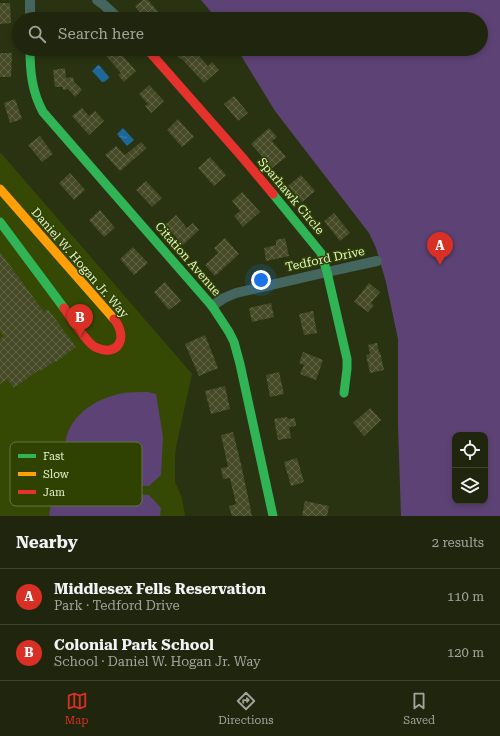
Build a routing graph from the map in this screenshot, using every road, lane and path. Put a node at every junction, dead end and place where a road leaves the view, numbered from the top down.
1 (30, 0) edge
2 (97, 0) edge
3 (30, 12) edge
4 (112, 12) edge
5 (30, 56) edge
6 (153, 56) edge
7 (0, 189) edge
8 (0, 222) edge
9 (377, 261) dead end
10 (327, 272) junction
11 (212, 306) junction
12 (344, 393) dead end
13 (272, 516) edge

1 - 3 street
2 - 4 street
5 - 11 street, Citation Avenue
6 - 10 street, Sparhawk Circle
7 - 8 street, Daniel W. Hogan Jr. Way
9 - 10 street, Tedford Drive
10 - 11 street, Tedford Drive
10 - 12 street, Sparhawk Circle
11 - 13 street, Citation Avenue

